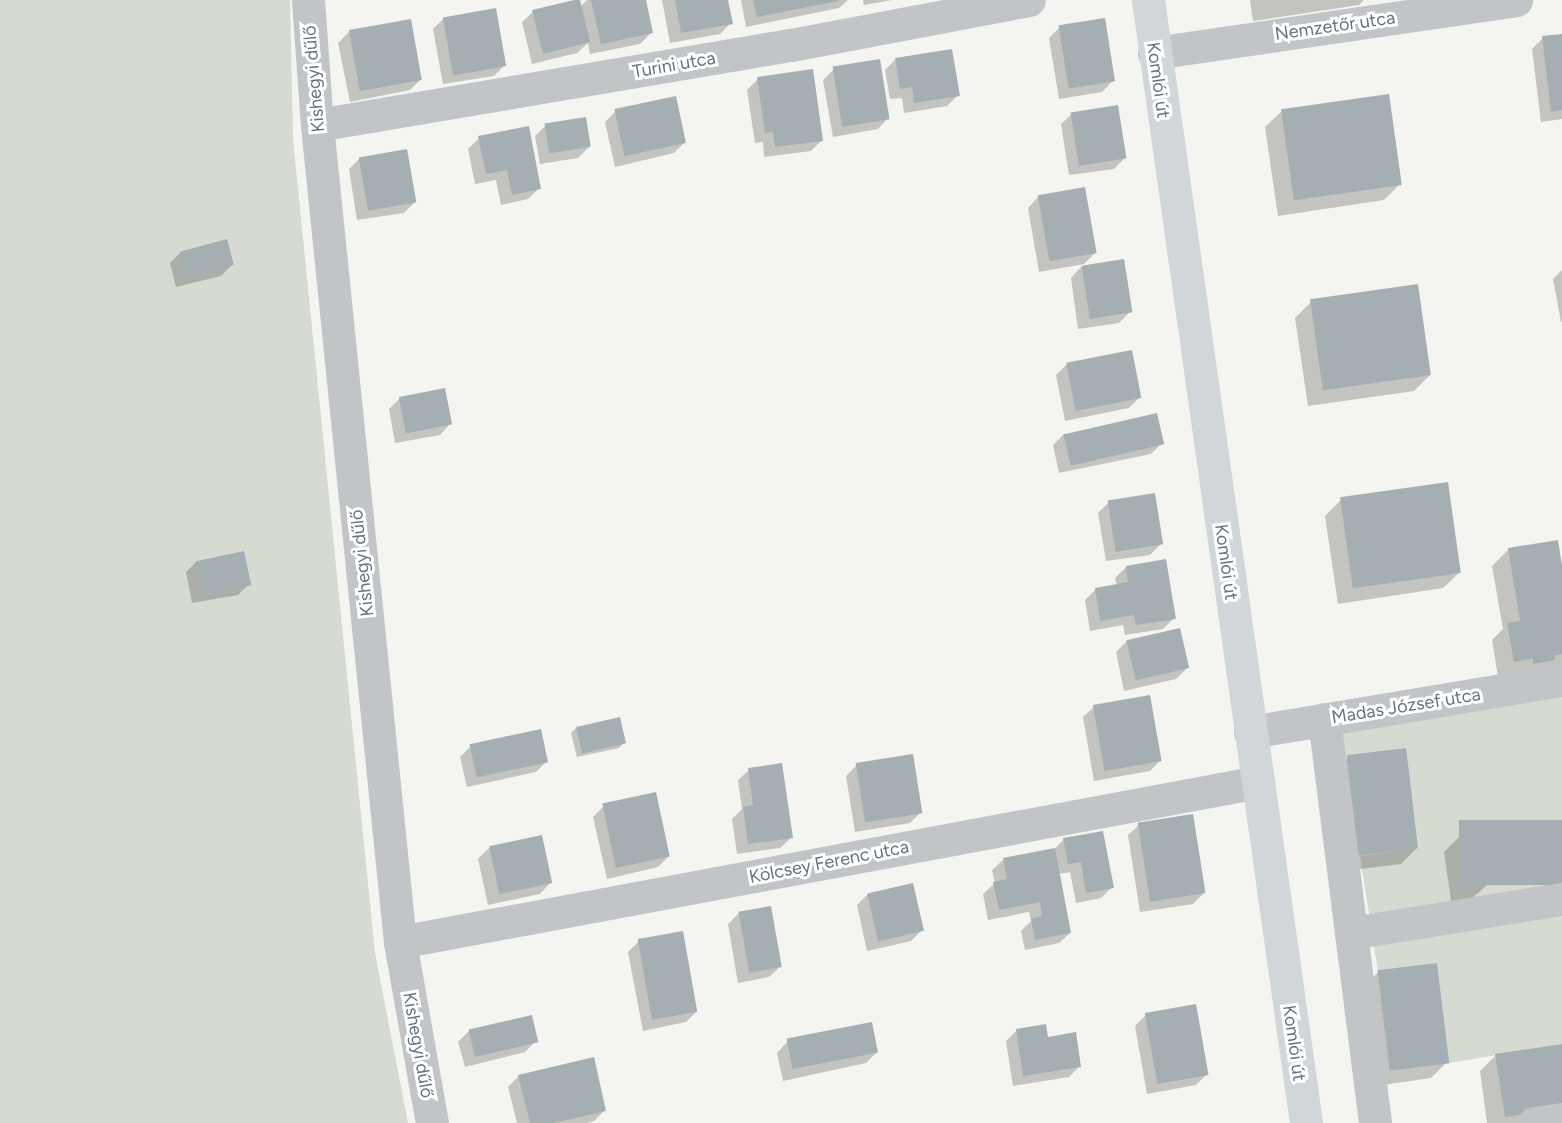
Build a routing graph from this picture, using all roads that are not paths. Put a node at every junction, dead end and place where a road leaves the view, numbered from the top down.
1 (308, 0) edge
2 (1029, 0) edge
3 (1148, 0) edge
4 (1516, 0) edge
5 (1154, 53) junction
6 (317, 125) junction
7 (1562, 680) edge
8 (1324, 719) junction
9 (1250, 732) junction
10 (1258, 782) junction
11 (1562, 899) edge
12 (1351, 933) junction
13 (400, 942) junction
14 (1562, 1119) edge
15 (432, 1123) edge
16 (1306, 1123) edge
17 (1375, 1123) edge
18 (1534, 1123) edge

1 - 6 street, Kishegyi dűlő
2 - 6 street, Turini utca
3 - 5 main road, Komlói út
4 - 5 street, Nemzetőr utca
5 - 9 main road, Komlói út
6 - 13 street, Kishegyi dűlő
7 - 8 street, Madas József utca
8 - 9 street, Madas József utca
8 - 12 street
9 - 10 main road, Komlói út
10 - 13 street, Kölcsey Ferenc utca
10 - 16 main road, Komlói út
11 - 12 street
12 - 17 street
13 - 15 street, Kishegyi dűlő
14 - 18 street

